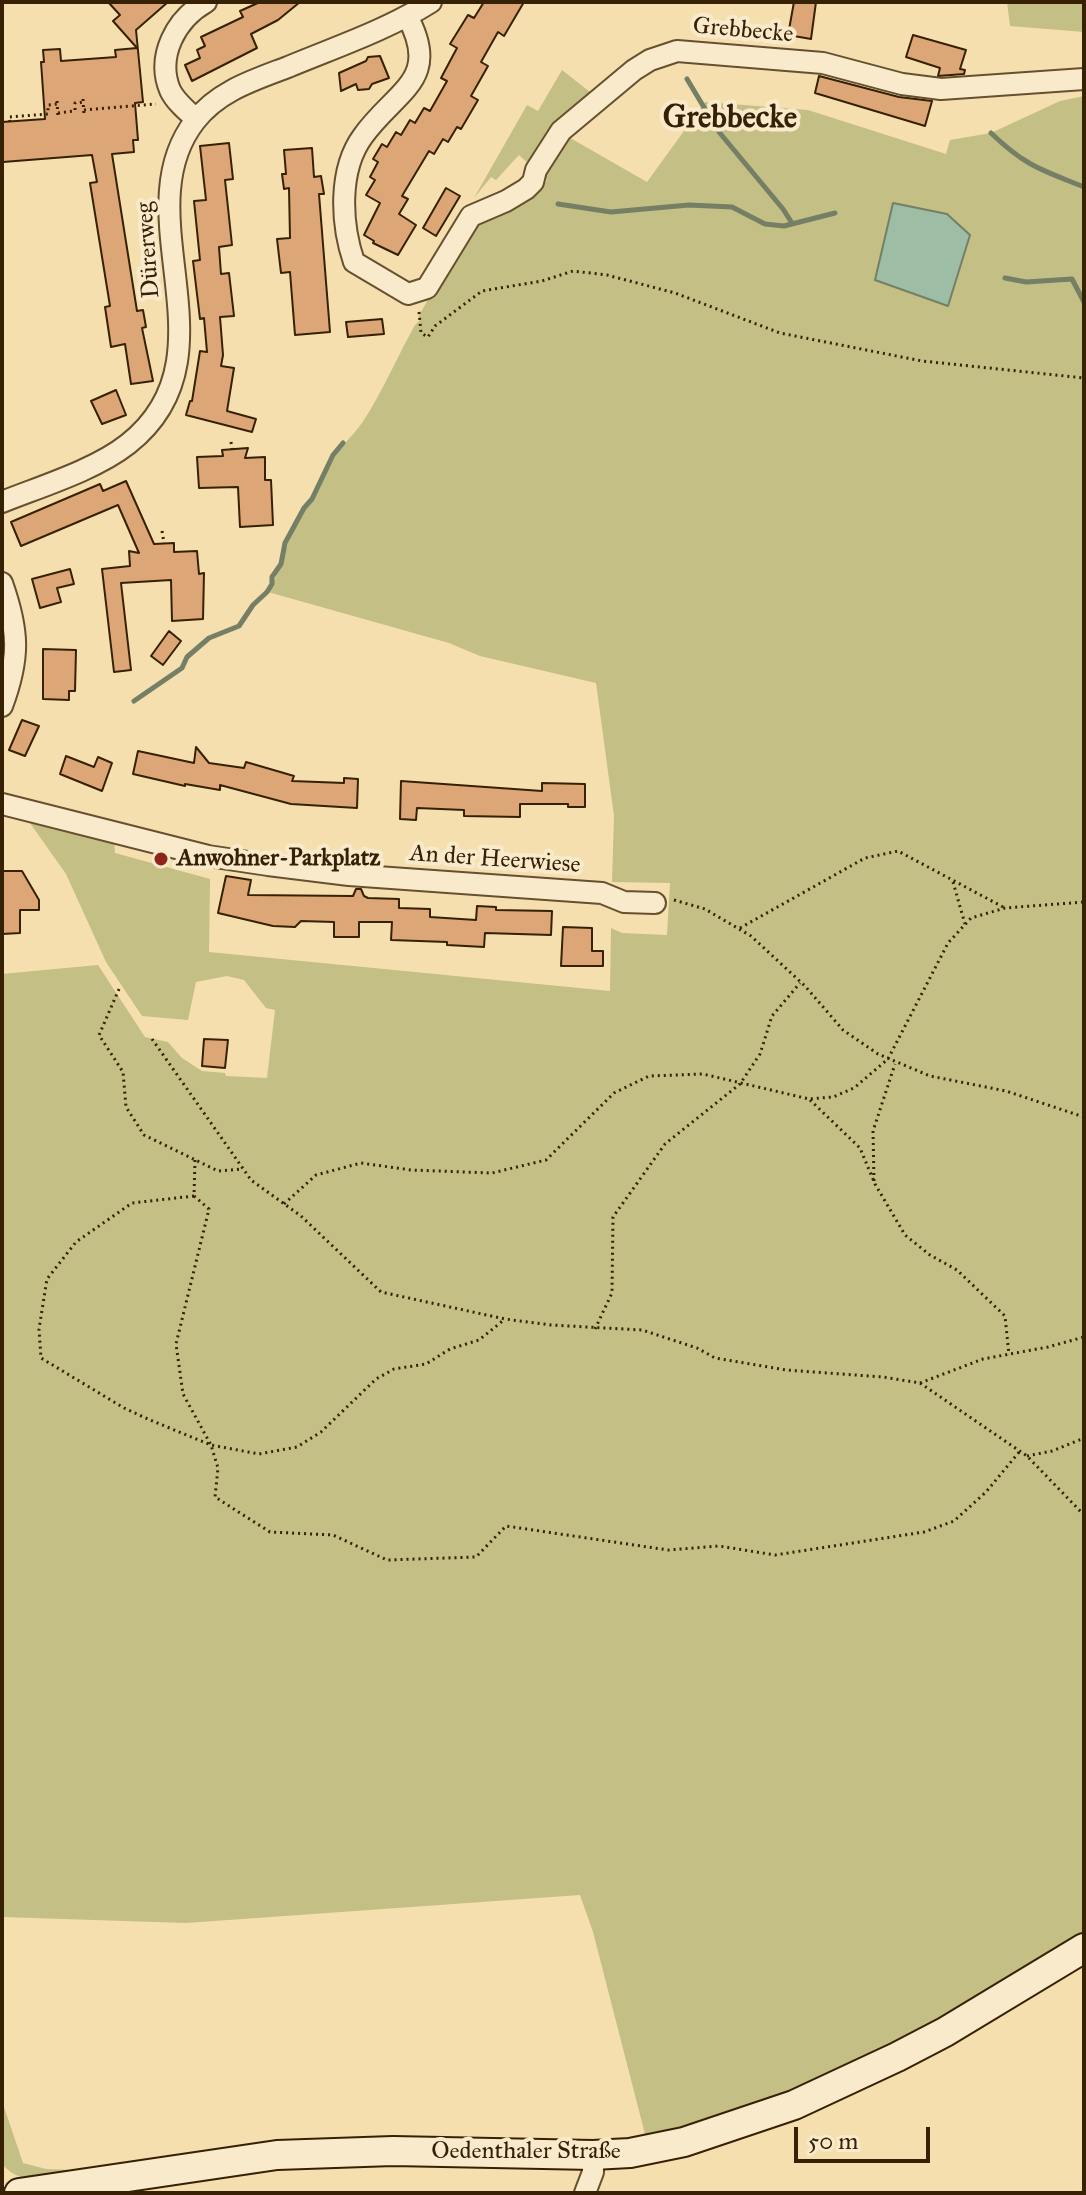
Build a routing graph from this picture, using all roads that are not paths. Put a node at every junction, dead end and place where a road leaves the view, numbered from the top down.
1 (206, 2) edge
2 (431, 2) edge
3 (407, 16) junction
4 (1084, 79) edge
5 (196, 119) junction
6 (2, 502) edge
7 (2, 583) edge
8 (2, 706) edge
9 (2, 804) edge
10 (662, 901) road end
11 (1084, 1948) edge
12 (593, 2155) junction
13 (19, 2193) edge
14 (585, 2193) edge

1 - 5 street
2 - 3 street, Dürerweg
3 - 4 street, Grebbecke
3 - 5 street, Dürerweg
5 - 6 street, Dürerweg
7 - 8 street
9 - 10 street, An der Heerwiese
11 - 12 main road, Oedenthaler Straße
12 - 13 main road, Oedenthaler Straße
12 - 14 street

